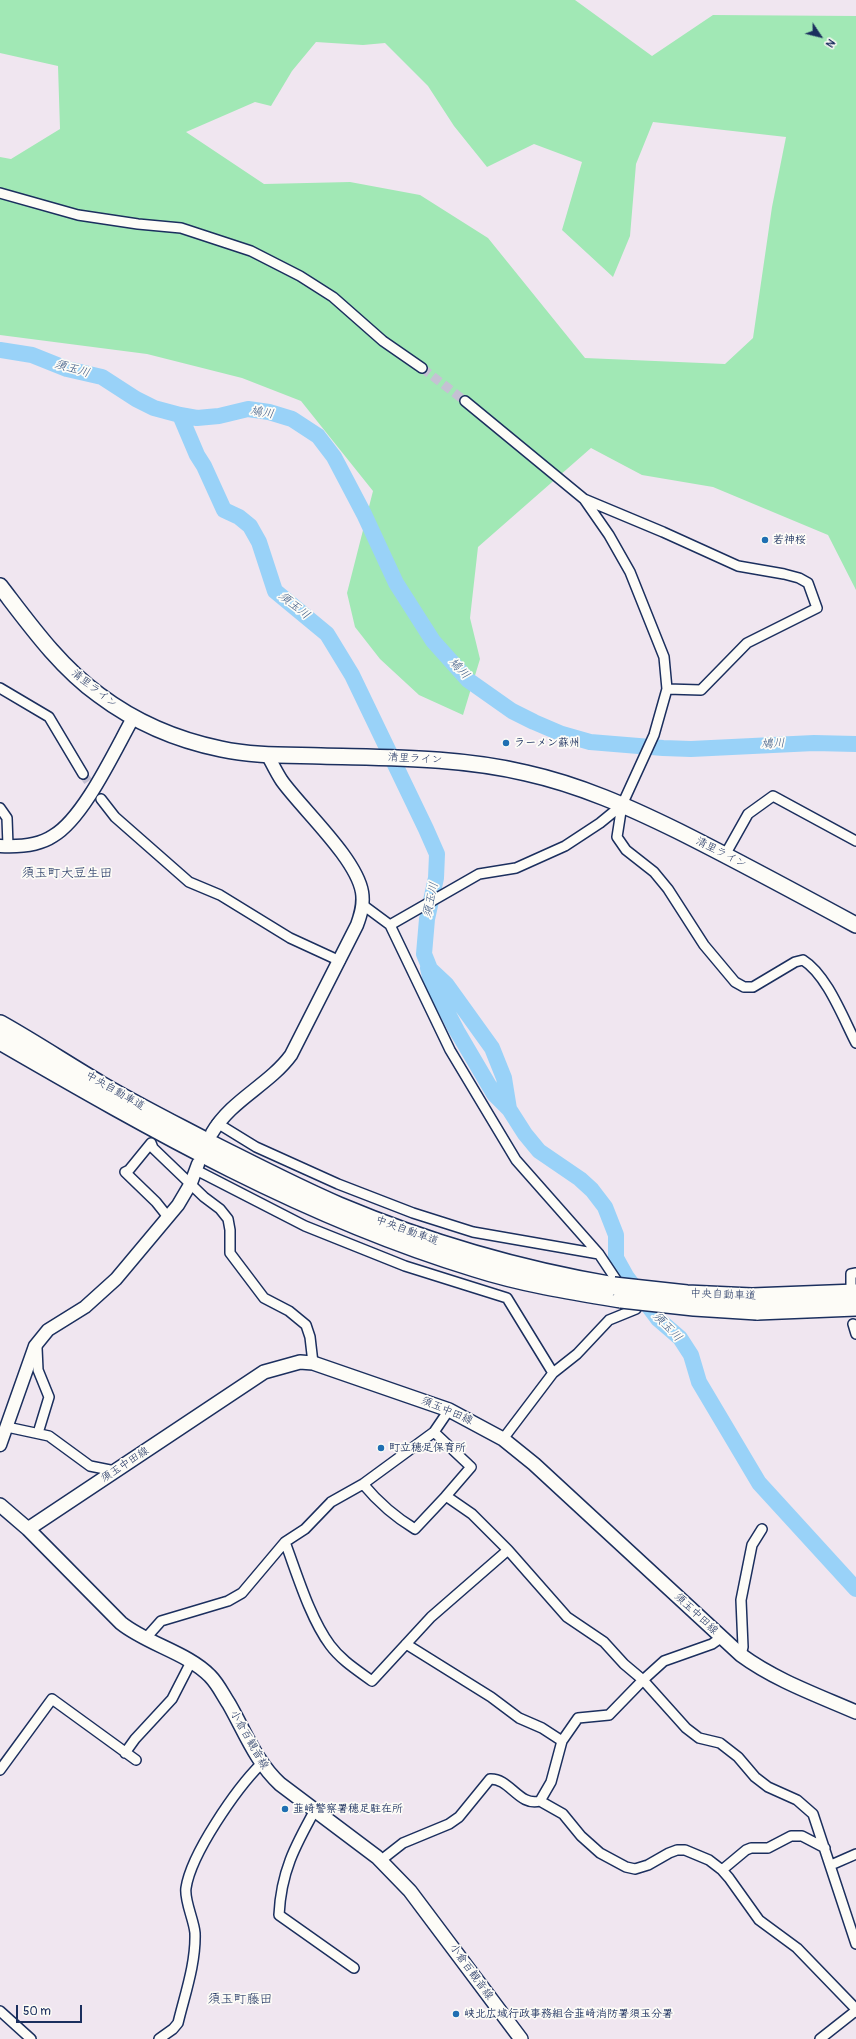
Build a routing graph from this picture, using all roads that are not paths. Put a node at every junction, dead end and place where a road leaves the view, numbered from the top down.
1 (0, 193) edge
2 (422, 368) tunnel mouth
3 (465, 401) tunnel mouth
4 (584, 499) junction
5 (0, 586) edge
6 (0, 688) edge
7 (668, 689) junction
8 (133, 718) junction
9 (266, 754) junction
10 (83, 774) tunnel mouth
11 (101, 799) tunnel mouth
12 (622, 805) junction
13 (0, 808) edge
14 (856, 841) edge
15 (4, 846) edge
16 (725, 855) junction
17 (363, 904) junction
18 (390, 925) junction
19 (856, 925) edge
20 (340, 961) junction
21 (0, 1024) edge
22 (0, 1041) edge
23 (856, 1043) edge
24 (50, 1061) junction
25 (215, 1128) joint
26 (197, 1167) joint
27 (191, 1183) junction
28 (168, 1217) junction
29 (599, 1254) junction
30 (856, 1273) edge
31 (854, 1289) edge
32 (755, 1304) junction
33 (856, 1307) edge
34 (853, 1324) dead end
35 (856, 1334) edge
36 (37, 1344) junction
37 (313, 1363) junction
38 (553, 1372) junction
39 (449, 1410) junction
40 (7, 1427) junction
41 (434, 1432) junction
42 (38, 1433) junction
43 (503, 1439) junction
44 (0, 1445) edge
45 (115, 1471) junction
46 (364, 1484) junction
47 (446, 1496) junction
48 (0, 1505) edge
49 (28, 1529) junction
50 (762, 1529) dead end
51 (285, 1542) junction
52 (508, 1550) junction
53 (722, 1637) junction
54 (145, 1639) junction
55 (406, 1644) junction
56 (741, 1655) junction
57 (191, 1662) junction
58 (643, 1680) junction
59 (856, 1712) edge
60 (562, 1741) junction
61 (125, 1753) junction
62 (136, 1760) dead end
63 (261, 1764) junction
64 (0, 1770) edge
65 (540, 1800) junction
66 (315, 1810) junction
67 (825, 1848) junction
68 (856, 1854) edge
69 (380, 1861) junction
70 (831, 1865) junction
71 (722, 1870) junction
72 (856, 1944) edge
73 (354, 1968) dead end
74 (856, 2009) edge
75 (0, 2011) edge
76 (856, 2012) edge
77 (31, 2039) edge
78 (159, 2039) edge
79 (521, 2039) edge
80 (820, 2039) edge

1 - 2 street
3 - 4 street
4 - 7 street
4 - 7 street
5 - 8 highway, 清里ライン
6 - 10 street
7 - 12 street
8 - 9 highway, 清里ライン
8 - 15 street
9 - 12 highway, 清里ライン
9 - 17 street
11 - 20 street
12 - 16 highway, 清里ライン
12 - 18 street
12 - 23 street
13 - 15 street
14 - 16 street
16 - 19 highway, 清里ライン
17 - 18 street
17 - 20 street
18 - 29 street
20 - 25 street
21 - 24 highway, 中央自動車道
22 - 24 highway, 中央自動車道
24 - 32 highway, 中央自動車道, bridge
25 - 29 street
26 - 27 street
26 - 38 street
27 - 28 street
27 - 28 street
27 - 37 street
28 - 36 street
29 - 38 street
30 - 31 street
31 - 32 highway, 中央自動車道
32 - 33 highway, 中央自動車道
34 - 35 street
36 - 40 street
36 - 42 street
37 - 39 main road, 須玉中田線
37 - 45 main road, 須玉中田線
38 - 43 street
39 - 41 street
39 - 43 main road, 須玉中田線
40 - 42 street
40 - 44 street
41 - 46 street
41 - 47 street
42 - 45 street
43 - 53 main road, 須玉中田線
45 - 49 main road, 須玉中田線
46 - 47 street
46 - 51 street
47 - 52 street
48 - 49 main road
49 - 54 main road, 小倉百観音線
50 - 56 street
51 - 54 street
51 - 55 street
52 - 55 street
52 - 58 street
53 - 56 main road, 須玉中田線
53 - 58 street
54 - 57 main road, 小倉百観音線
55 - 60 street
56 - 59 main road, 須玉中田線
57 - 61 street
57 - 63 main road, 小倉百観音線
58 - 60 street
58 - 67 street
60 - 65 street
61 - 62 street
61 - 64 street
63 - 66 main road, 小倉百観音線
63 - 78 street
65 - 69 street
65 - 71 street
66 - 69 main road, 小倉百観音線
66 - 73 street
67 - 70 street
67 - 71 street
68 - 70 street
69 - 79 main road, 小倉百観音線
70 - 72 street
71 - 74 street
75 - 77 street
76 - 80 street

